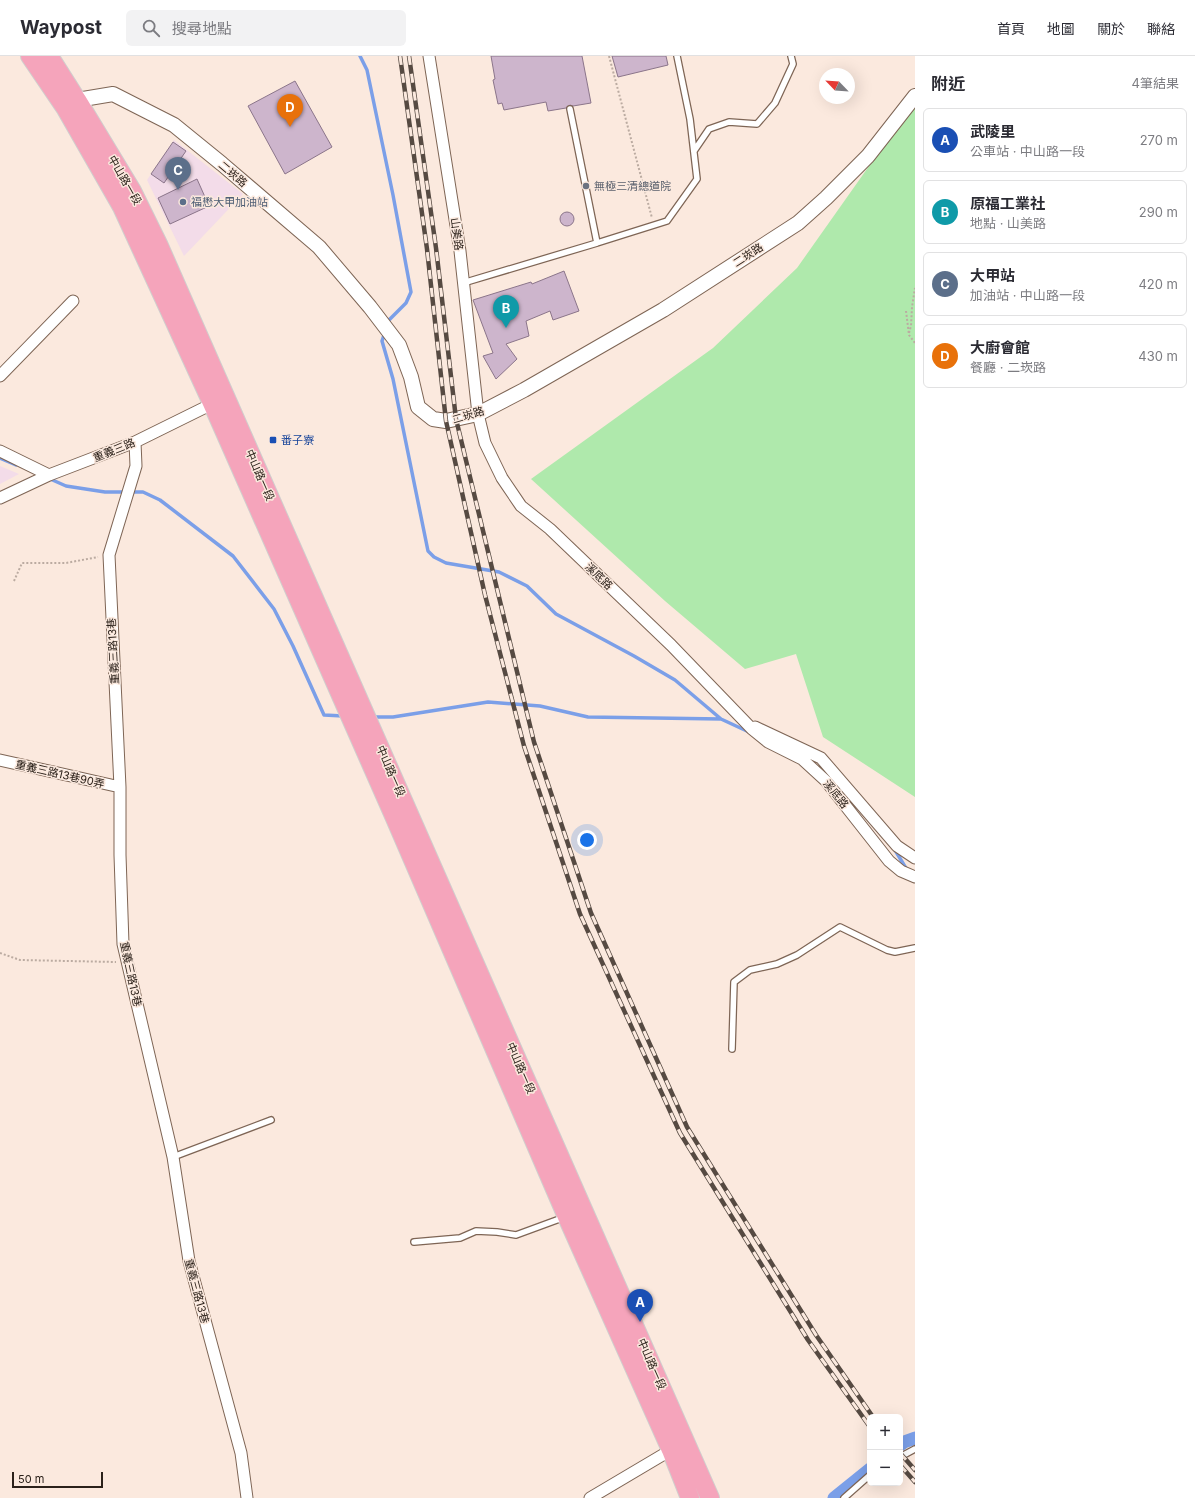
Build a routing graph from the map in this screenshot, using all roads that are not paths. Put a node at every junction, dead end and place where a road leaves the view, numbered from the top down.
1 (30, 56) edge
2 (48, 56) edge
3 (429, 56) edge
4 (677, 56) edge
5 (791, 56) edge
6 (915, 96) edge
7 (72, 104) junction
8 (570, 109) dead end
9 (694, 151) junction
10 (597, 243) junction
11 (463, 283) junction
12 (73, 301) dead end
13 (0, 376) edge
14 (219, 400) junction
15 (478, 414) junction
16 (135, 442) junction
17 (0, 451) edge
18 (49, 476) junction
19 (0, 498) edge
20 (749, 726) junction
21 (0, 760) edge
22 (120, 788) junction
23 (915, 858) edge
24 (915, 877) edge
25 (915, 948) edge
26 (732, 1049) dead end
27 (271, 1120) dead end
28 (549, 1154) junction
29 (173, 1157) junction
30 (567, 1217) junction
31 (414, 1242) dead end
32 (915, 1449) edge
33 (671, 1450) junction
34 (903, 1456) edge
35 (867, 1478) edge
36 (248, 1498) edge
37 (590, 1498) edge
38 (690, 1498) edge
39 (710, 1498) edge
40 (844, 1498) edge

1 - 7 main road, 中山路一段
2 - 7 main road, 中山路一段
3 - 11 street, 山美路
4 - 9 lane
5 - 9 lane
6 - 15 street, 二崁路
7 - 14 main road, 中山路一段
7 - 15 street, 二崁路
8 - 10 lane
9 - 10 lane
10 - 11 lane
11 - 15 street, 山美路
12 - 13 street
14 - 16 street, 重義三路
14 - 28 main road, 中山路一段
15 - 20 street, 溪底路
16 - 18 street, 重義三路
16 - 22 street, 重義三路13巷
17 - 18 street
18 - 19 street, 重義三路
20 - 23 street, 溪底路
20 - 24 street, 溪底路
21 - 22 street, 重義三路13巷90弄
22 - 29 street, 重義三路13巷
25 - 26 lane
27 - 29 lane
28 - 30 main road, 中山路一段
28 - 39 main road, 中山路一段
29 - 36 street, 重義三路13巷
30 - 31 lane
30 - 33 main road, 中山路一段
32 - 34 lane
33 - 37 street
33 - 38 main road, 中山路一段
35 - 40 lane

